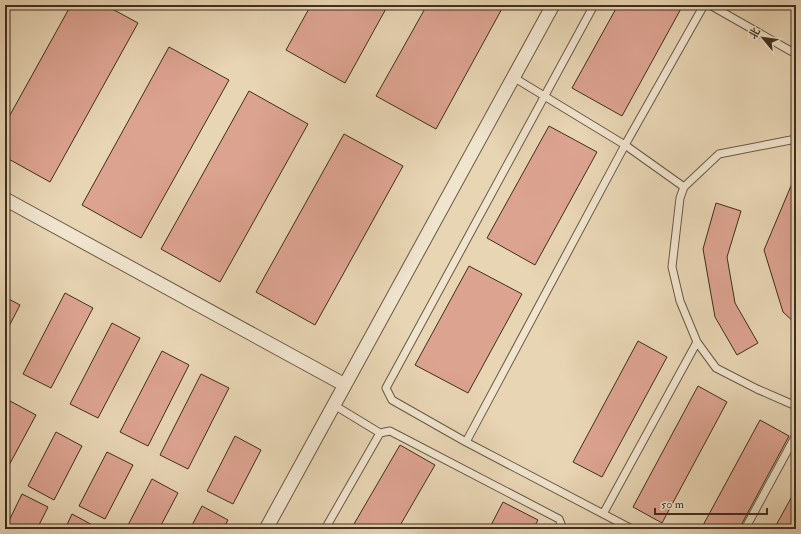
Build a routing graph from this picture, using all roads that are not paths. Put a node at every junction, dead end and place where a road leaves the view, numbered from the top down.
1 (552, 5) edge
2 (594, 5) edge
3 (704, 5) edge
4 (710, 5) edge
5 (796, 54) edge
6 (513, 77) junction
7 (544, 96) junction
8 (796, 140) edge
9 (625, 145) junction
10 (684, 187) junction
11 (5, 199) edge
12 (697, 342) junction
13 (345, 385) junction
14 (334, 405) junction
15 (796, 406) edge
16 (380, 433) junction
17 (796, 435) edge
18 (466, 442) junction
19 (603, 514) junction
20 (266, 529) edge
21 (325, 529) edge
22 (558, 529) edge
23 (632, 529) edge
24 (746, 529) edge

1 - 6 street
2 - 7 lane
3 - 9 lane
4 - 5 lane
6 - 7 lane
6 - 13 street
7 - 9 lane
7 - 18 lane
8 - 10 lane
9 - 10 lane
9 - 18 lane
10 - 12 lane
11 - 13 street
12 - 15 lane
12 - 19 lane
13 - 14 street
14 - 16 lane
14 - 20 street
16 - 21 lane
16 - 22 lane
17 - 24 lane
18 - 19 lane
19 - 23 lane

